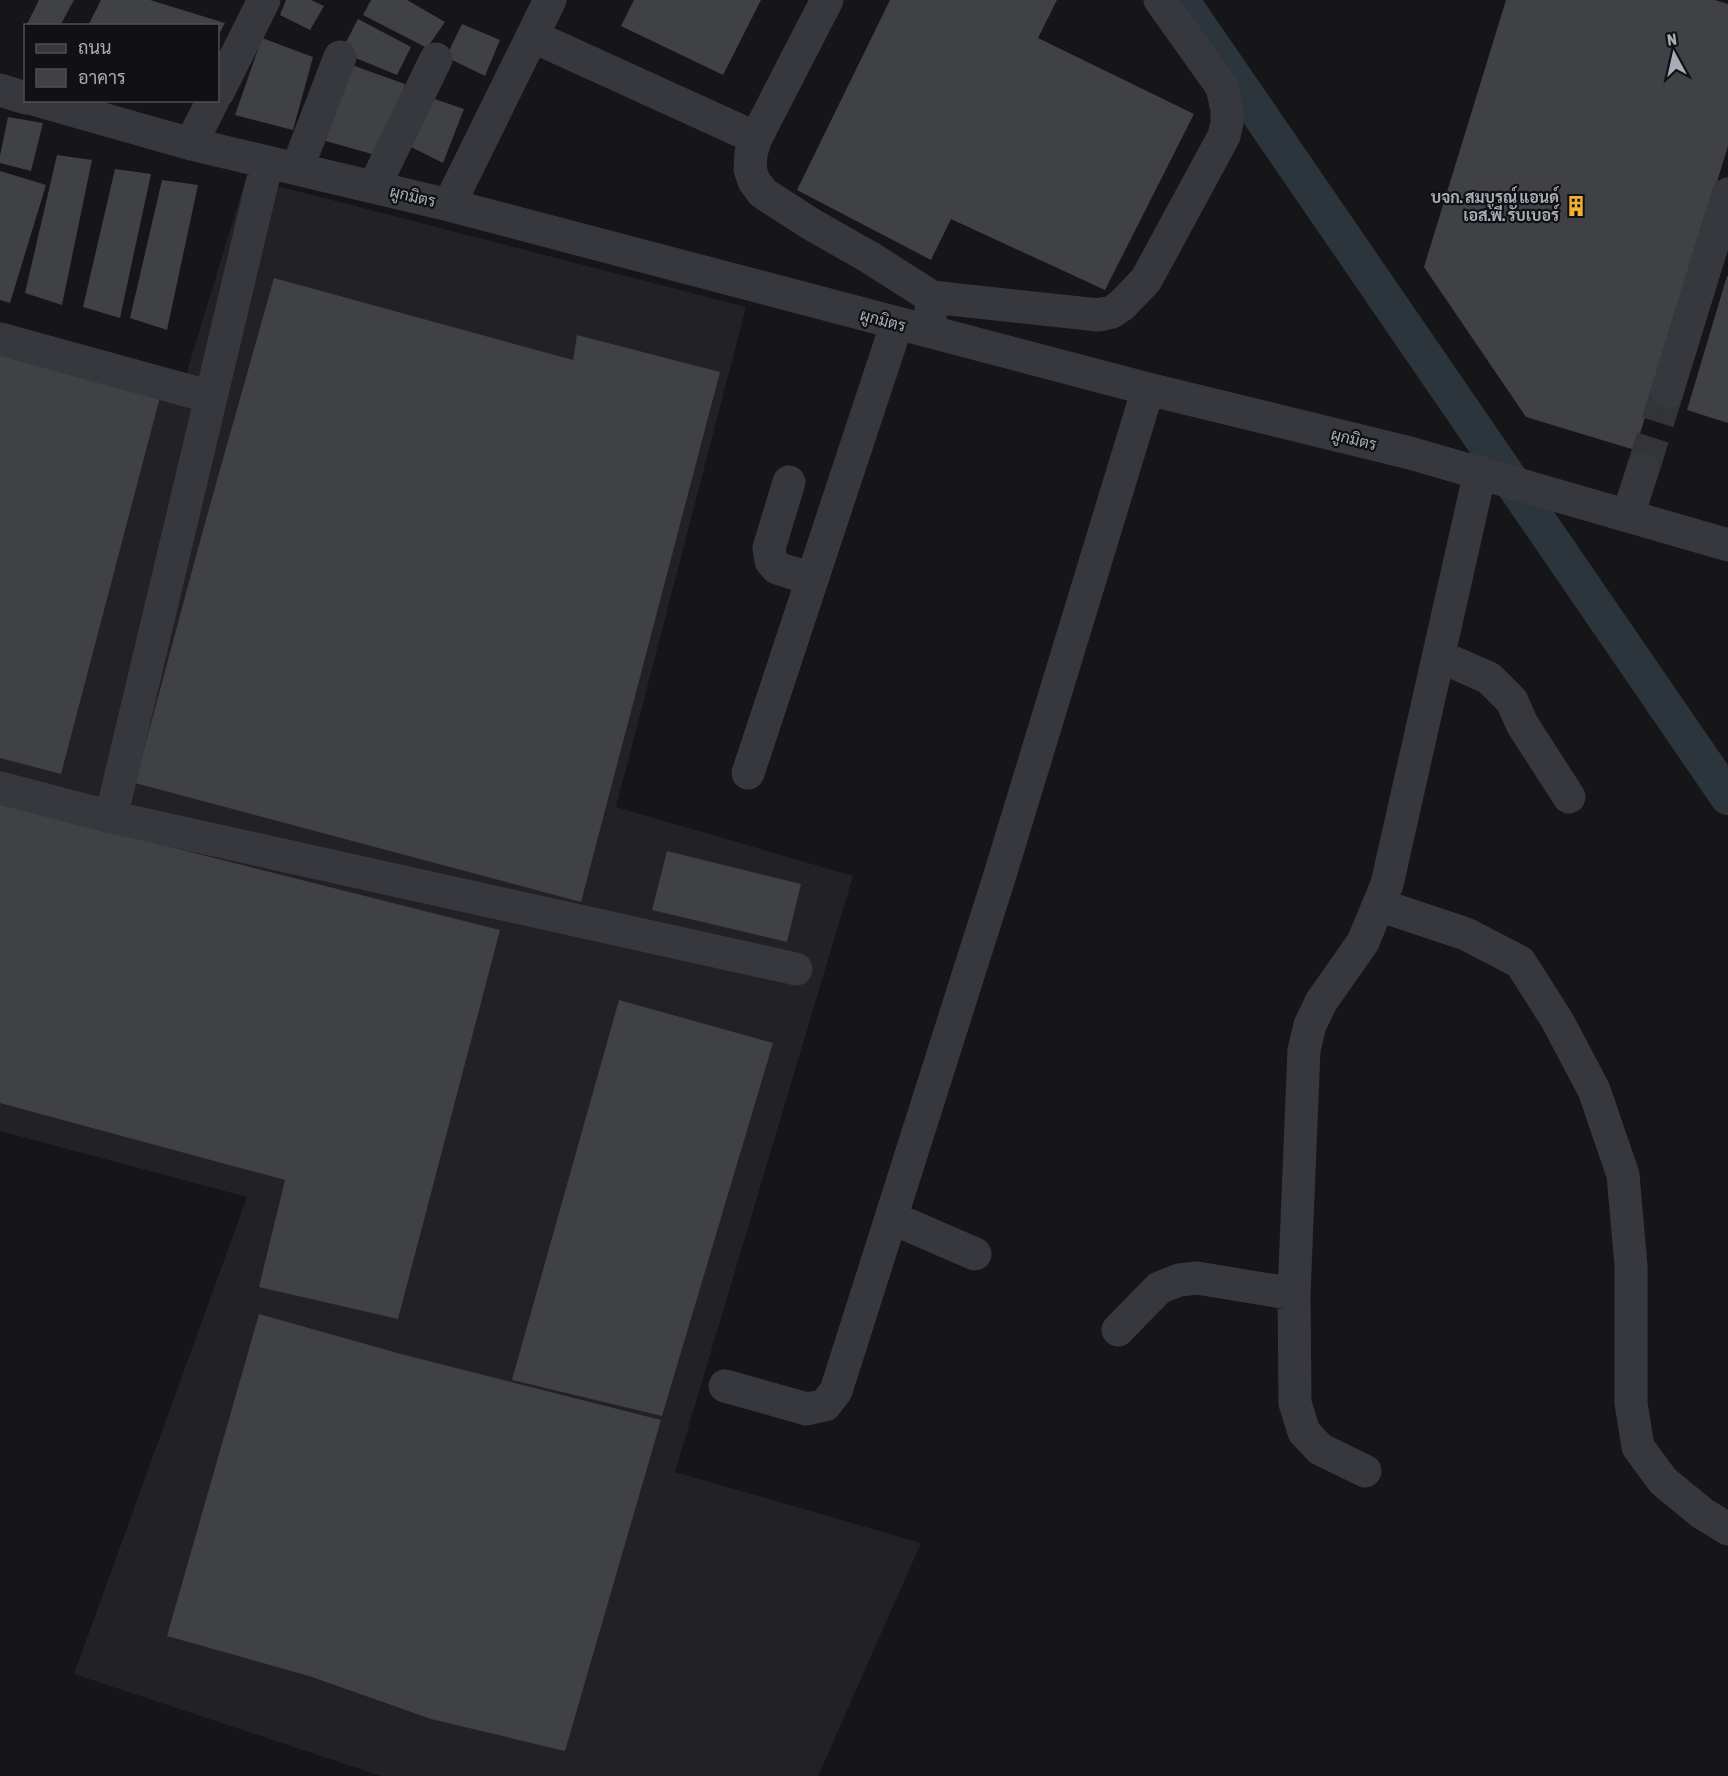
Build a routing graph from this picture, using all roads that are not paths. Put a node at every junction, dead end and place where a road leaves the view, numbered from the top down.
1 (264, 0) edge
2 (550, 0) edge
3 (827, 0) edge
4 (1160, 0) edge
5 (532, 36) junction
6 (340, 57) dead end
7 (436, 59) dead end
8 (0, 90) edge
9 (219, 90) edge
10 (24, 97) edge
11 (43, 102) edge
12 (212, 102) edge
13 (756, 138) junction
14 (191, 144) junction
15 (282, 165) junction
16 (374, 187) junction
17 (1728, 194) edge
18 (449, 205) junction
19 (931, 297) junction
20 (897, 323) junction
21 (929, 332) junction
22 (0, 339) edge
23 (1148, 389) junction
24 (1667, 392) tunnel mouth
25 (211, 397) junction
26 (1643, 469) tunnel mouth
27 (1487, 475) junction
28 (789, 482) dead end
29 (1628, 515) junction
30 (1728, 545) edge
31 (812, 579) junction
32 (1439, 656) junction
33 (748, 773) dead end
34 (0, 788) edge
35 (1569, 797) dead end
36 (111, 817) junction
37 (1379, 905) junction
38 (796, 969) dead end
39 (892, 1218) junction
40 (975, 1254) dead end
41 (1294, 1294) junction
42 (1118, 1330) dead end
43 (725, 1386) dead end
44 (1365, 1471) dead end
45 (1728, 1530) edge

1 - 9 street
2 - 5 street
3 - 13 street
4 - 19 street
5 - 13 street
5 - 18 street
6 - 15 street
7 - 16 street
8 - 10 street
11 - 14 street, ผูกมิตร
12 - 14 street
13 - 19 street
14 - 15 street, ผูกมิตร
15 - 16 street, ผูกมิตร
15 - 25 street
16 - 18 street, ผูกมิตร
17 - 24 street
18 - 20 street, ผูกมิตร
19 - 21 street
20 - 21 street, ผูกมิตร
20 - 31 street
21 - 23 street, ผูกมิตร
22 - 25 street
23 - 27 street, ผูกมิตร
23 - 39 street
25 - 36 street
26 - 29 street
27 - 29 street, ผูกมิตร
27 - 32 street
28 - 31 street
29 - 30 street, ผูกมิตร
31 - 33 street
32 - 35 street
32 - 37 street
34 - 36 street
36 - 38 street
37 - 41 street
37 - 45 street
39 - 40 street
39 - 43 street
41 - 42 street
41 - 44 street

